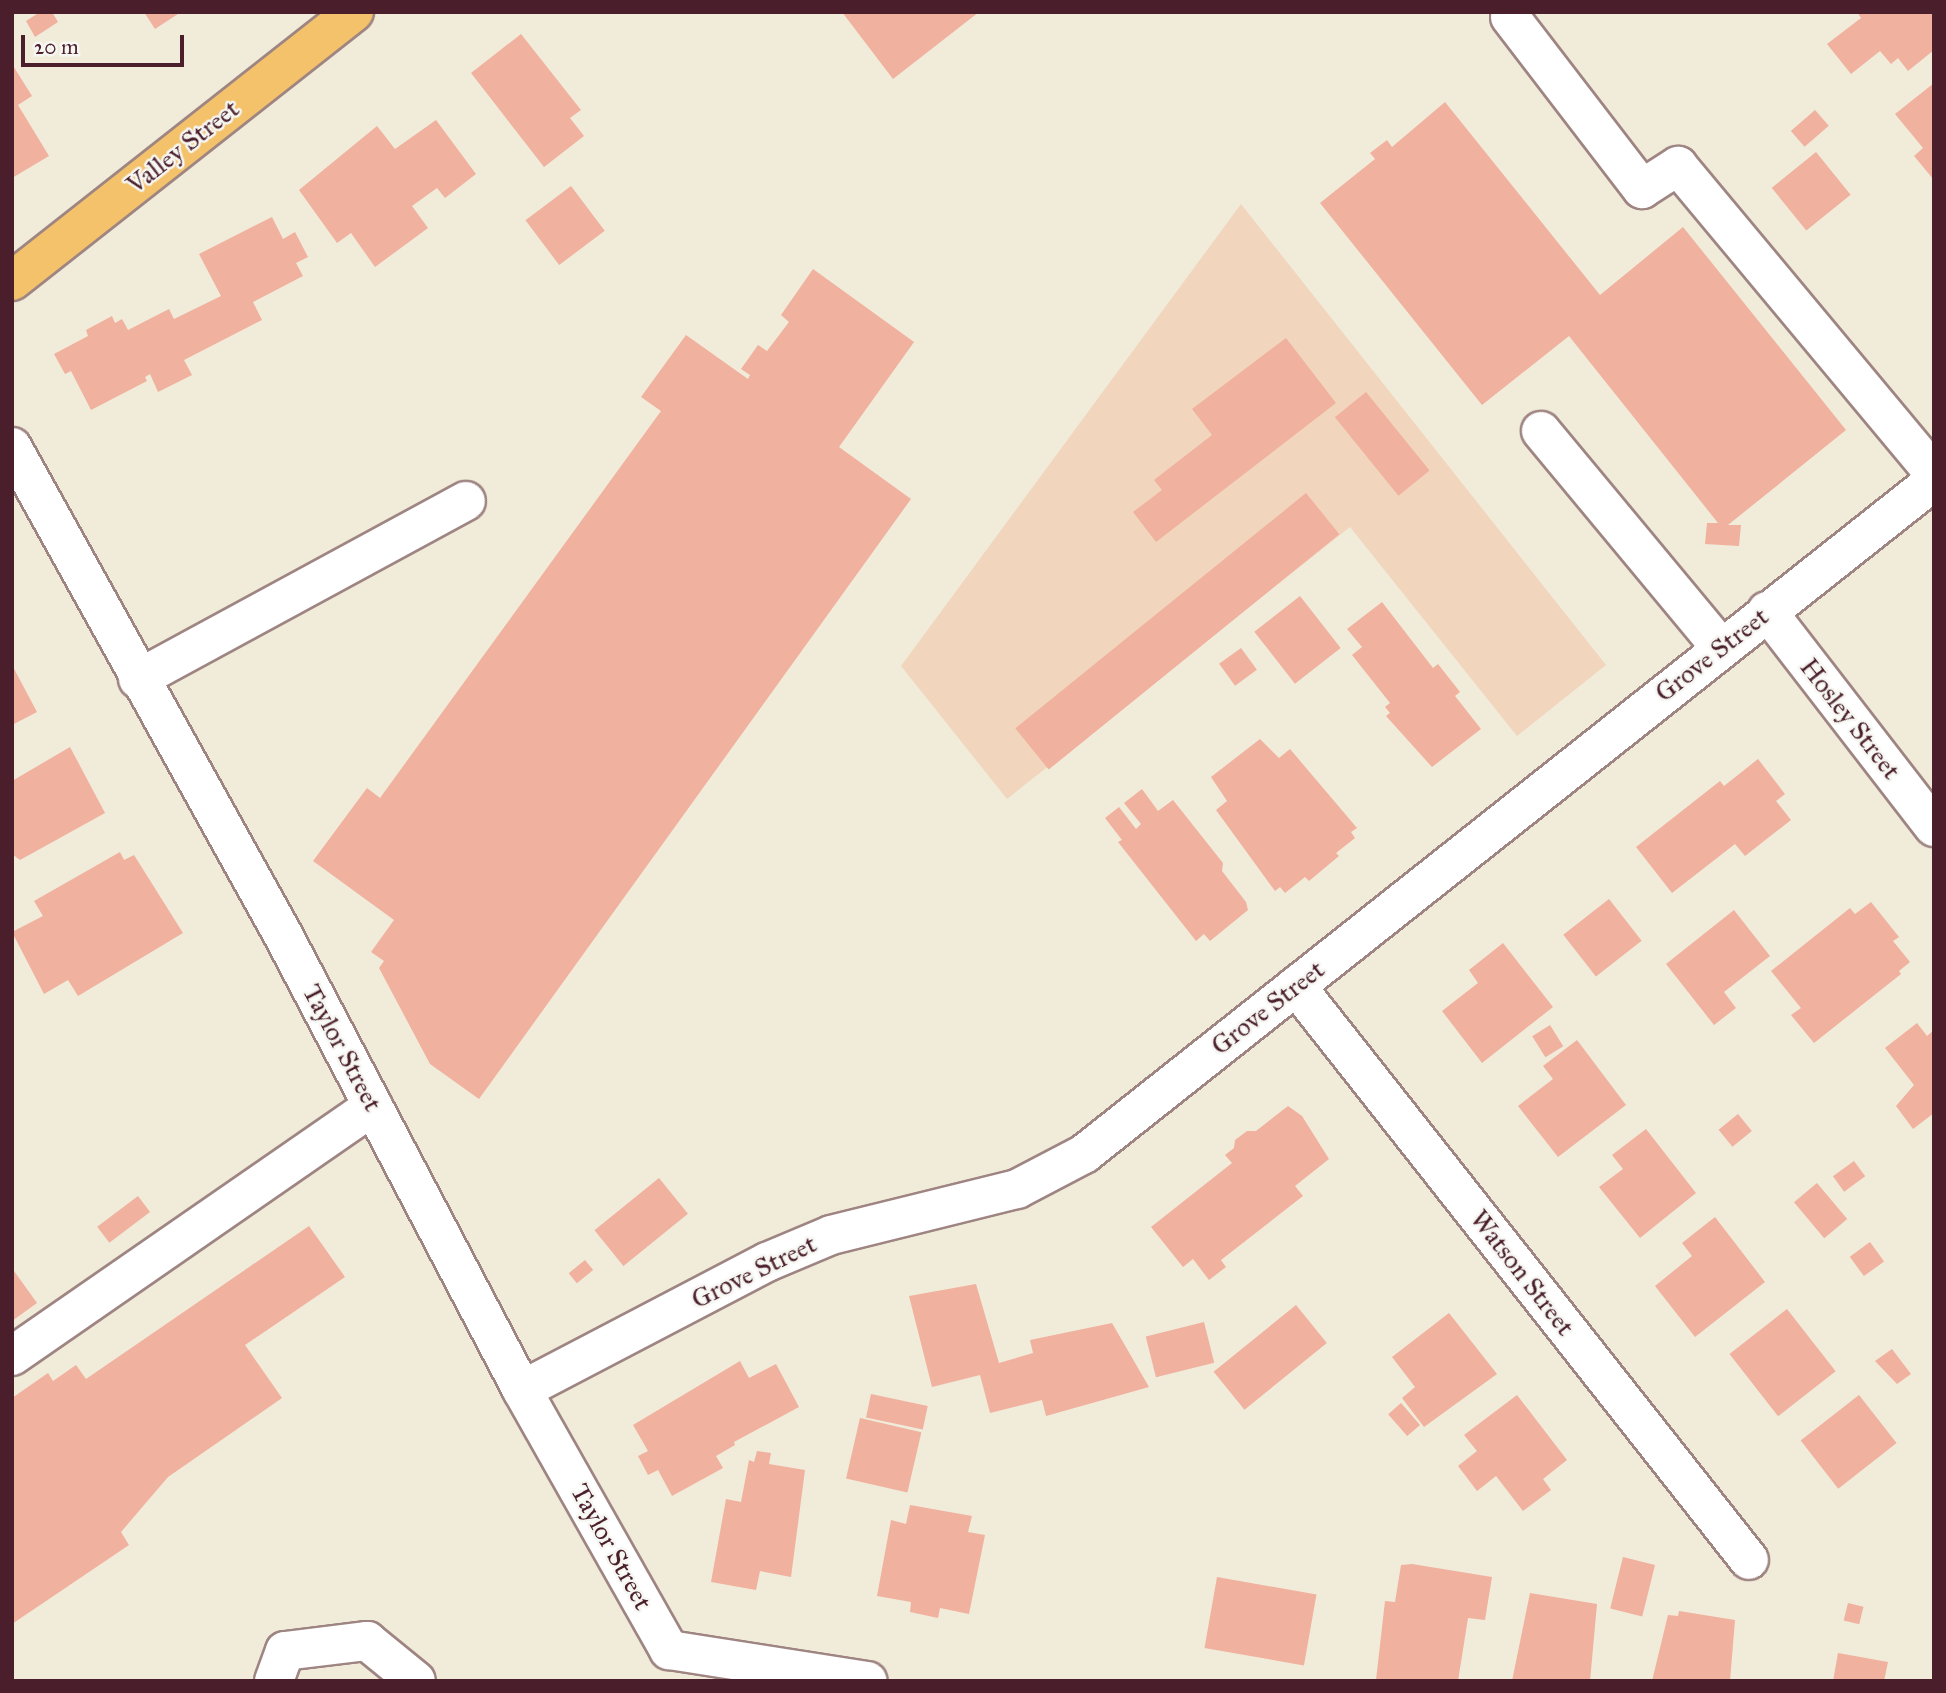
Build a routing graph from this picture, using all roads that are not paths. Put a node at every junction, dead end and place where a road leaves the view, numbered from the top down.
1 (354, 12) edge
2 (1510, 17) dead end
3 (12, 281) edge
4 (1541, 430) dead end
5 (12, 446) edge
6 (1934, 473) edge
7 (1934, 481) edge
8 (466, 501) dead end
9 (1768, 611) junction
10 (1721, 648) junction
11 (138, 679) junction
12 (1934, 827) edge
13 (1296, 986) junction
14 (373, 1106) junction
15 (12, 1356) edge
16 (522, 1390) junction
17 (1749, 1560) dead end
18 (274, 1681) edge
19 (416, 1681) edge
20 (868, 1681) edge

1 - 3 main road, Valley Street
2 - 6 street
4 - 10 street
5 - 11 street, Taylor Street
7 - 9 street, Grove Street
8 - 11 street
9 - 10 street, Grove Street
9 - 12 street, Hosley Street
10 - 13 street, Grove Street
11 - 14 street, Taylor Street
13 - 16 street, Grove Street
13 - 17 street, Watson Street
14 - 15 street
14 - 16 street, Taylor Street
16 - 20 street, Taylor Street
18 - 19 street

